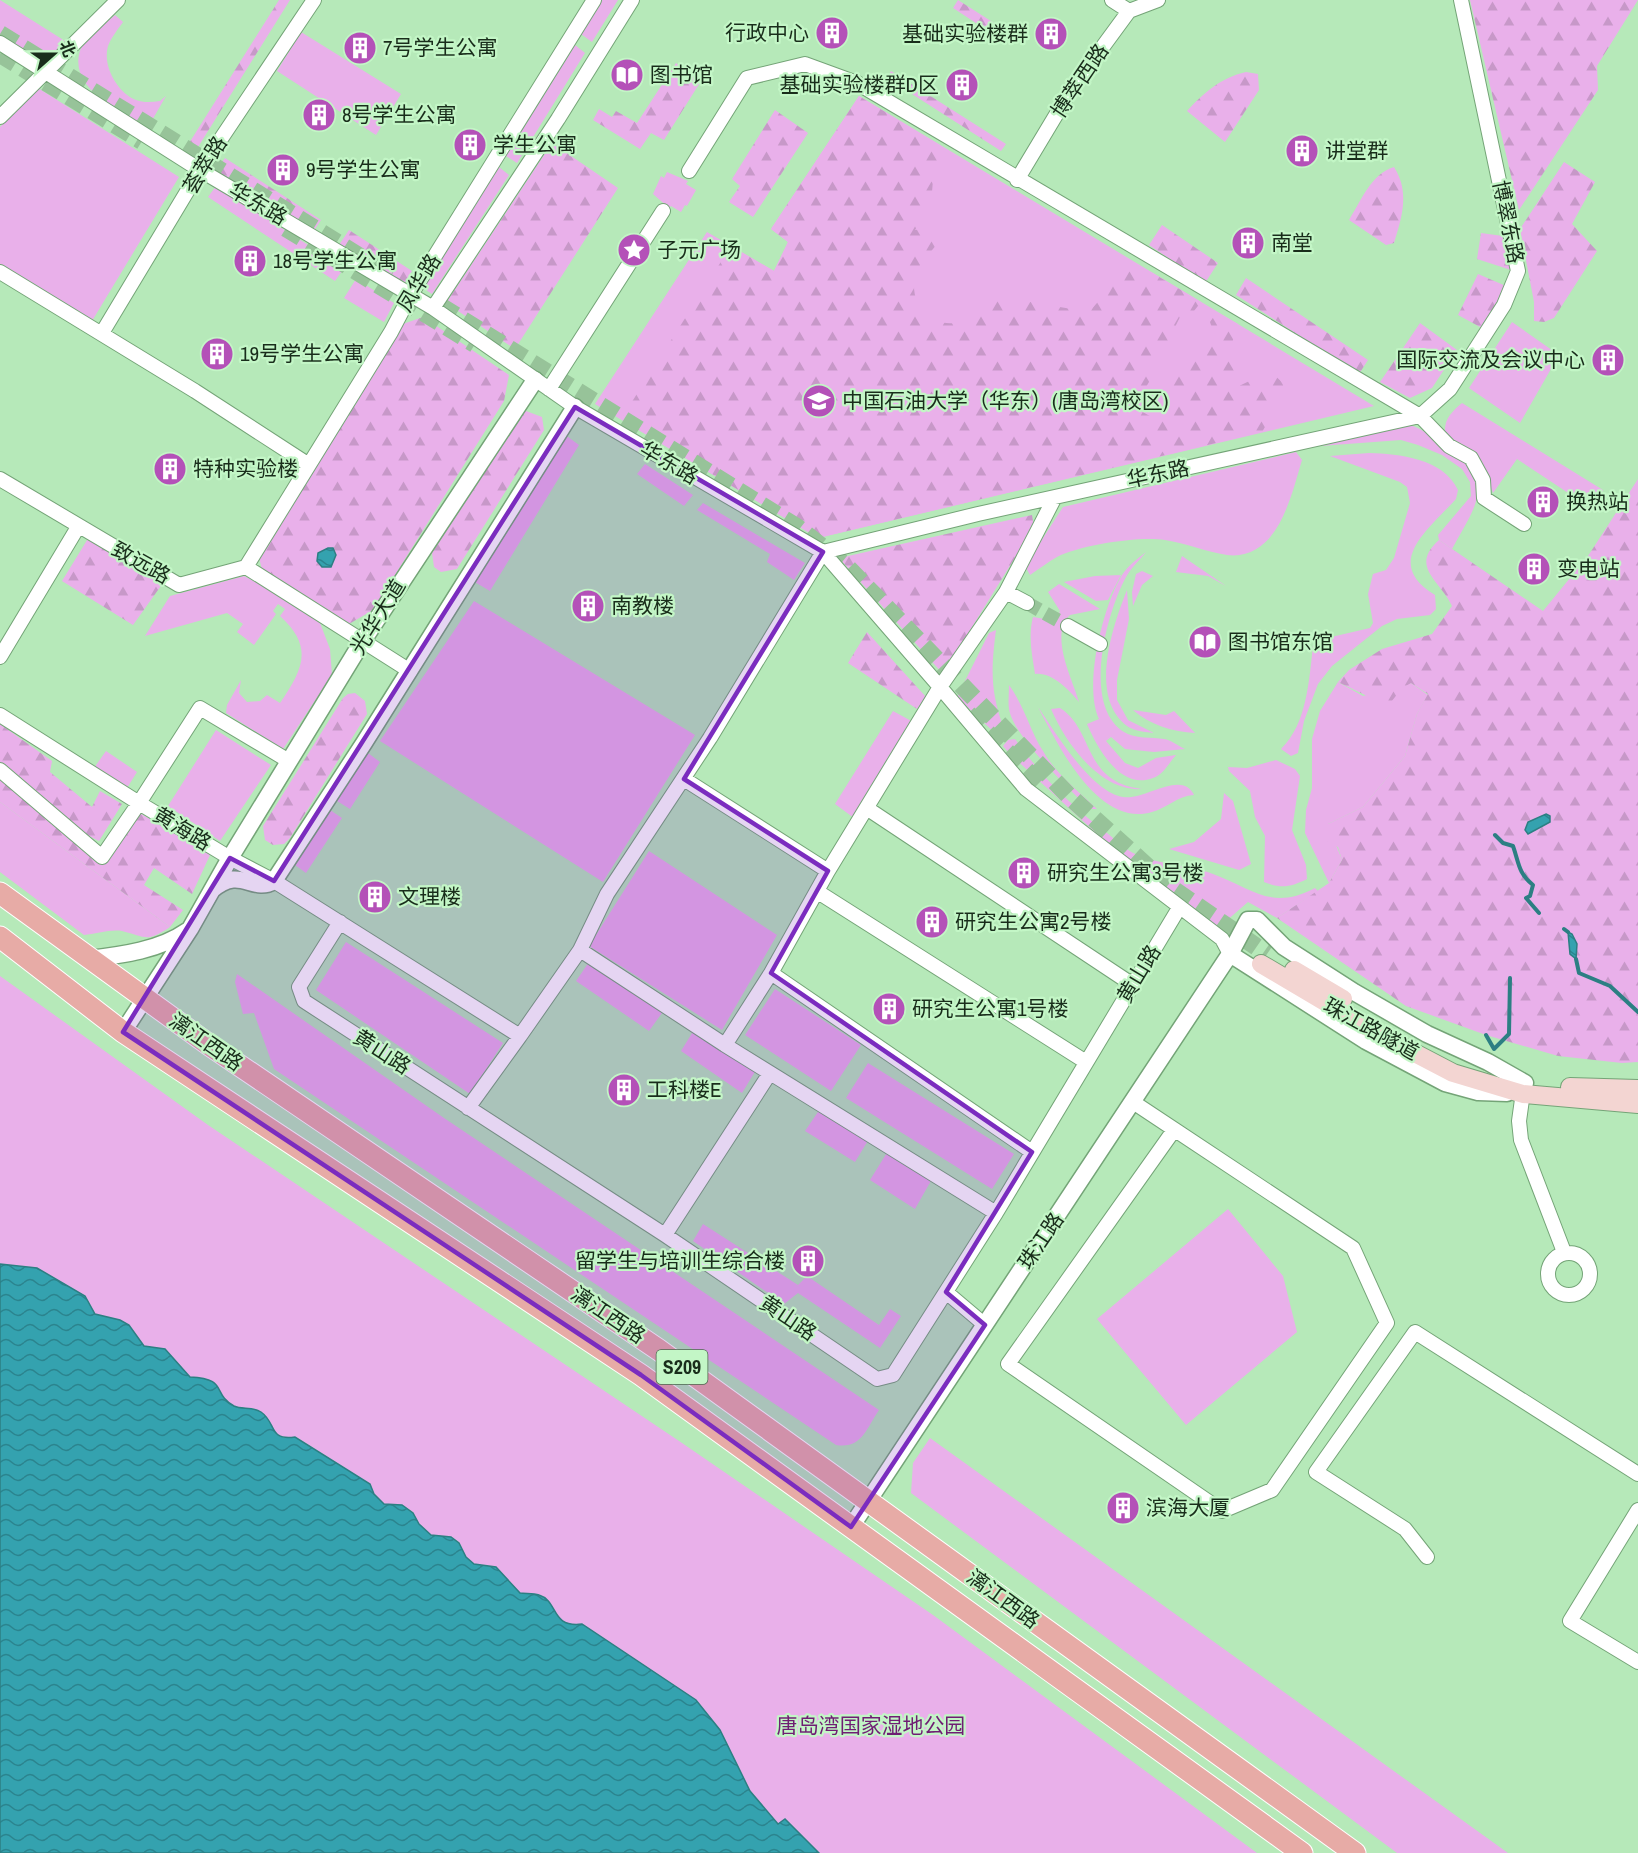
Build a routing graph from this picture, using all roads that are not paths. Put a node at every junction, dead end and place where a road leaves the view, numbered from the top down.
1 (118, 0) edge
2 (314, 0) edge
3 (594, 0) edge
4 (632, 0) edge
5 (1112, 0) edge
6 (1158, 0) edge
7 (1461, 0) edge
8 (1129, 11) junction
9 (0, 44) edge
10 (44, 72) junction
11 (0, 117) edge
12 (200, 170) junction
13 (689, 171) dead end
14 (1017, 180) junction
15 (663, 211) dead end
16 (0, 272) edge
17 (410, 296) junction
18 (433, 308) junction
19 (102, 333) junction
20 (542, 385) junction
21 (575, 407) junction
22 (1420, 416) junction
23 (309, 465) junction
24 (0, 479) edge
25 (1055, 497) junction
26 (1524, 524) dead end
27 (78, 527) junction
28 (823, 552) junction
29 (246, 567) junction
30 (1006, 592) junction
31 (1027, 603) tunnel mouth
32 (1068, 626) tunnel mouth
33 (362, 642) junction
34 (1100, 644) dead end
35 (0, 657) edge
36 (410, 671) junction
37 (940, 687) junction
38 (0, 715) edge
39 (289, 761) junction
40 (0, 770) edge
41 (684, 779) junction
42 (140, 803) junction
43 (868, 809) junction
44 (230, 858) junction
45 (828, 871) junction
46 (274, 881) junction
47 (212, 890) junction
48 (818, 892) junction
49 (0, 893) edge
50 (1179, 908) junction
51 (340, 922) junction
52 (190, 928) junction
53 (0, 937) edge
54 (580, 950) junction
55 (1230, 954) junction
56 (89, 959) junction
57 (1264, 959) tunnel mouth
58 (771, 973) junction
59 (1133, 985) junction
60 (146, 1000) junction
61 (123, 1032) junction
62 (520, 1036) junction
63 (725, 1045) junction
64 (1086, 1062) junction
65 (770, 1073) junction
66 (1524, 1088) junction
67 (1638, 1089) edge
68 (1133, 1102) junction
69 (1638, 1104) edge
70 (468, 1108) junction
71 (1174, 1130) junction
72 (1032, 1152) junction
73 (996, 1213) junction
74 (665, 1235) junction
75 (1564, 1252) dead end
76 (945, 1292) junction
77 (985, 1325) junction
78 (1638, 1474) edge
79 (868, 1501) junction
80 (1638, 1510) edge
81 (851, 1527) junction
82 (1427, 1557) dead end
83 (1638, 1662) edge
84 (1302, 1853) edge
85 (1355, 1853) edge

1 - 10 street
2 - 12 street, 荟萃路
3 - 17 street, 凤华路
4 - 18 street, 凤华路
5 - 8 street
6 - 8 street
7 - 22 street, 博翠东路
8 - 14 street, 博萃西路
9 - 10 street, 华东路
10 - 11 street
10 - 12 street, 华东路
12 - 17 street, 华东路
12 - 19 street, 荟萃路
13 - 14 street
14 - 22 street
15 - 20 street, 光华大道
16 - 19 street
17 - 18 street, 华东路
17 - 23 street, 凤华路
18 - 20 street, 华东路
19 - 23 street
20 - 21 street, 华东路
20 - 33 street, 光华大道
21 - 28 street, 华东路
21 - 36 street
22 - 25 street, 华东路
22 - 26 street
23 - 29 street, 凤华路
24 - 27 street, 致远路
25 - 28 street, 华东路
25 - 30 street
27 - 29 street, 致远路
27 - 35 street
28 - 37 street
28 - 41 street
29 - 33 street
30 - 31 street
30 - 37 street
32 - 34 street
33 - 36 street
33 - 39 street, 光华大道
36 - 46 street
37 - 43 street
37 - 50 street
38 - 42 street
39 - 42 street
39 - 44 street, 光华大道
40 - 42 street, 黄海路
41 - 45 street
41 - 54 street
42 - 44 street, 黄海路
43 - 45 street
43 - 59 street
44 - 46 street, 黄海路
44 - 47 street, 光华大道
45 - 48 street
46 - 47 street
46 - 51 street, 黄海路
47 - 52 street, 光华大道
48 - 58 street
48 - 64 street
49 - 56 main road, 漓江西路 / S209
50 - 55 street
50 - 59 street, 黄山路
51 - 62 street, 黄海路
51 - 70 street, 黄山路
52 - 56 street
52 - 60 street, 光华大道
53 - 61 main road, 漓江西路 / S209
54 - 62 street
54 - 63 street
55 - 66 street
55 - 66 street, 珠江路
55 - 68 street, 珠江路
56 - 60 main road, 漓江西路 / S209
57 - 66 main road, 珠江路隧道
58 - 63 street
58 - 72 street
59 - 64 street, 黄山路
60 - 61 street, 光华大道
60 - 79 main road, 漓江西路 / S209
61 - 81 main road, 漓江西路 / S209
62 - 70 street
63 - 65 street
64 - 72 street, 黄山路
65 - 73 street
65 - 74 street
66 - 67 main road
66 - 69 main road
66 - 75 street
68 - 71 street
68 - 77 street, 珠江路
70 - 74 street, 黄山路
71 - 71 street
72 - 73 street, 黄山路
73 - 76 street, 黄山路
74 - 76 street, 黄山路
76 - 77 street
77 - 79 street, 珠江路
78 - 82 street
79 - 81 street, 珠江路
79 - 85 main road, 漓江西路 / S209
80 - 83 street
81 - 84 main road, 漓江西路 / S209

